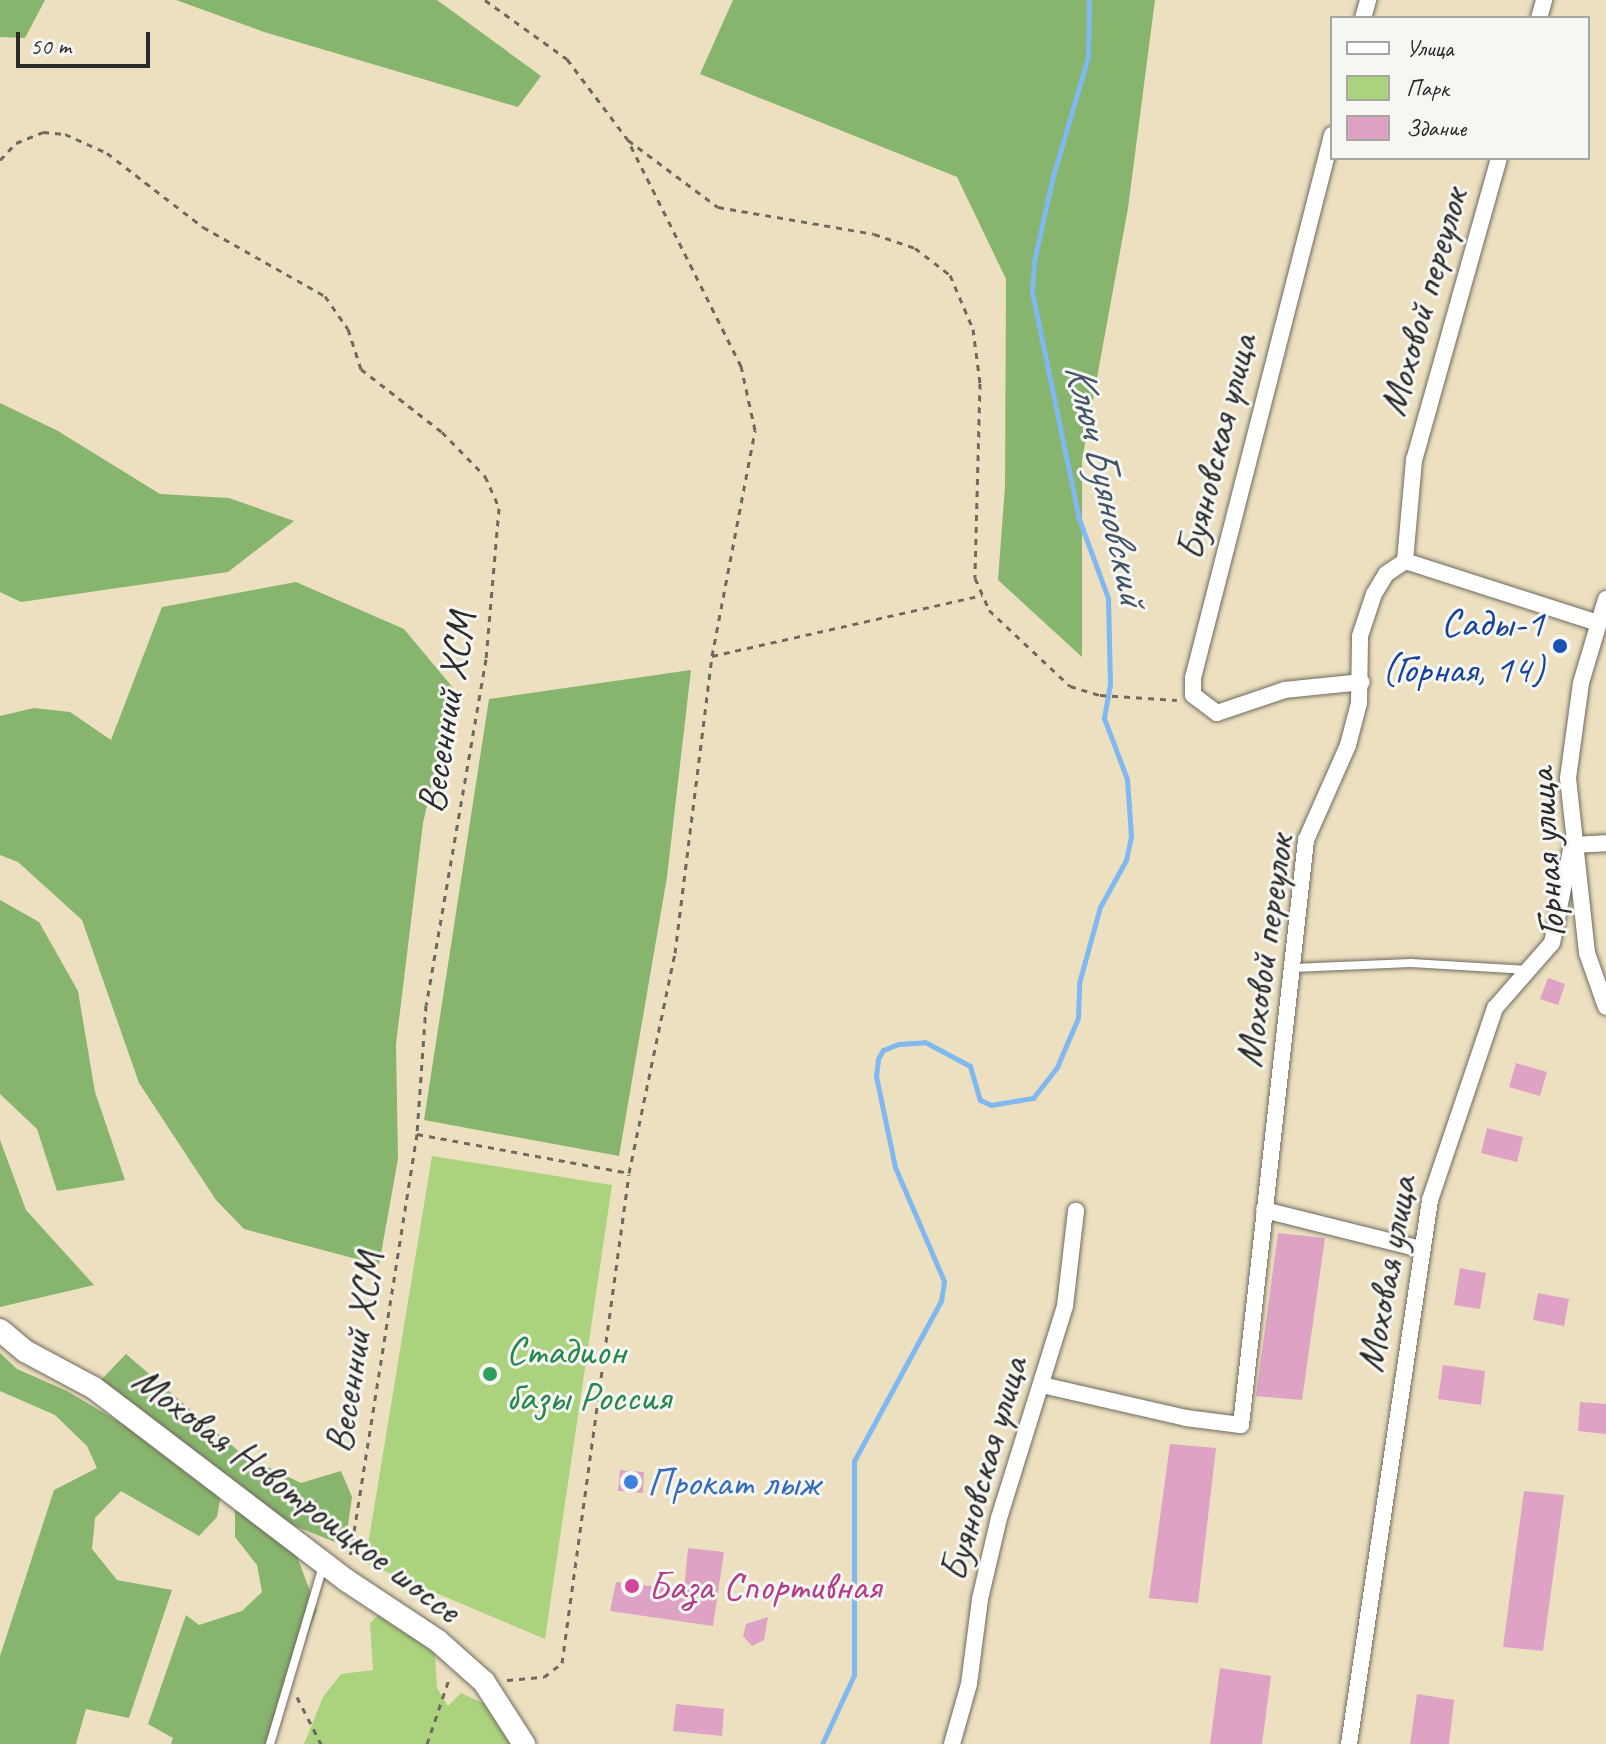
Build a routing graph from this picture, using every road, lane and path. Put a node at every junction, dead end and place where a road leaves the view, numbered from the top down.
1 (485, 0) edge
2 (628, 140) junction
3 (1330, 143) edge
4 (0, 160) edge
5 (1498, 160) edge
6 (1405, 561) junction
7 (983, 595) junction
8 (1606, 599) edge
9 (1598, 623) junction
10 (712, 656) junction
11 (1362, 682) junction
12 (1197, 700) junction
13 (1606, 843) edge
14 (1572, 845) junction
15 (1293, 968) junction
16 (1528, 970) junction
17 (1606, 1007) edge
18 (417, 1134) junction
19 (629, 1173) junction
20 (1264, 1210) junction
21 (1076, 1211) dead end
22 (1421, 1249) junction
23 (0, 1330) edge
24 (1042, 1385) junction
25 (325, 1561) junction
26 (346, 1580) junction
27 (456, 1658) junction
28 (289, 1681) junction
29 (484, 1682) junction
30 (270, 1744) edge
31 (321, 1744) edge
32 (427, 1744) edge
33 (524, 1744) edge
34 (952, 1744) edge
35 (1349, 1744) edge

1 - 2 path
2 - 7 path
2 - 10 path
3 - 12 street, Буяновская улица
4 - 18 path, Весенний ХСМ
5 - 6 street, Моховой переулок
6 - 9 street
6 - 11 street, Моховой переулок
7 - 10 path
7 - 12 path
8 - 9 street, Горная улица
9 - 14 street, Горная улица
10 - 19 path
11 - 12 street
11 - 15 street, Моховой переулок
13 - 14 street
14 - 16 street, Моховая улица
14 - 17 street, Горная улица
15 - 16 lane
15 - 20 street, Моховой переулок
16 - 22 street, Моховая улица
18 - 19 path
18 - 26 path, Весенний ХСМ
19 - 29 path
20 - 22 street
20 - 24 street, Моховой переулок
21 - 24 street, Буяновская улица
22 - 35 street, Моховая улица
23 - 25 main road, Моховая Новотроицкое шоссе
24 - 34 street, Буяновская улица
25 - 26 main road, Моховая Новотроицкое шоссе
25 - 28 lane
26 - 27 main road, Моховая Новотроицкое шоссе
27 - 29 main road, Моховая Новотроицкое шоссе
27 - 32 path
28 - 30 lane
28 - 31 path
29 - 33 main road, Моховая Новотроицкое шоссе

